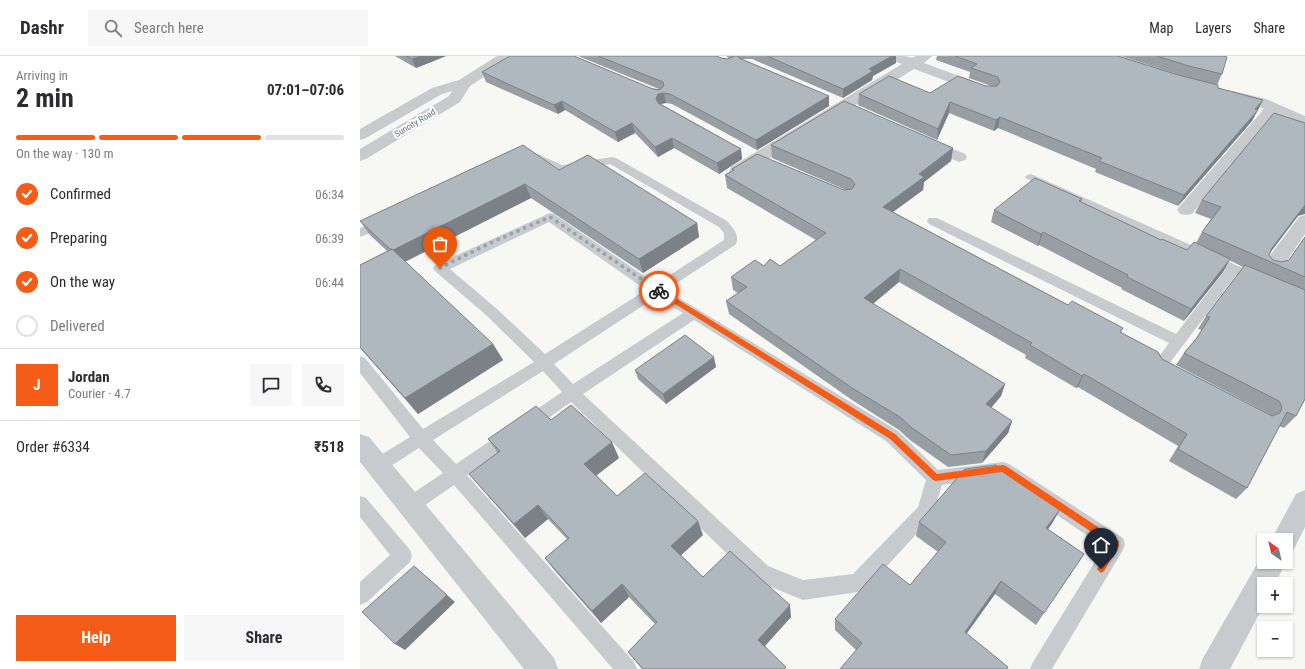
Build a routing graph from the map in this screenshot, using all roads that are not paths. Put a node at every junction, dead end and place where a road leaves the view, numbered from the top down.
1 (893, 56) edge
2 (502, 57) edge
3 (919, 60) edge
4 (464, 83) junction
5 (990, 92) edge
6 (1224, 92) edge
7 (831, 100) dead end
8 (845, 106) junction
9 (1273, 107) junction
10 (859, 112) edge
11 (1305, 122) edge
12 (360, 135) edge
13 (910, 135) edge
14 (751, 155) junction
15 (360, 156) edge
16 (521, 157) edge
17 (959, 157) dead end
18 (776, 167) edge
19 (1031, 177) dead end
20 (726, 178) dead end
21 (1186, 210) edge
22 (395, 217) edge
23 (933, 221) dead end
24 (1305, 221) edge
25 (360, 233) edge
26 (1272, 267) edge
27 (1233, 270) junction
28 (1273, 287) edge
29 (656, 290) junction
30 (694, 313) junction
31 (1178, 341) junction
32 (360, 362) edge
33 (545, 362) junction
34 (1181, 377) edge
35 (572, 393) junction
36 (421, 439) junction
37 (360, 444) edge
38 (378, 466) junction
39 (455, 474) junction
40 (936, 478) junction
41 (1305, 502) edge
42 (360, 504) edge
43 (409, 506) junction
44 (1288, 533) edge
45 (1268, 569) edge
46 (360, 595) edge
47 (543, 669) edge
48 (627, 669) edge
49 (1040, 669) edge
50 (1214, 669) edge

1 - 3 street
2 - 4 street, Suncity Road
3 - 5 street
3 - 8 street
4 - 12 street, Suncity Road
4 - 15 street, Suncity Road
6 - 9 street
7 - 8 street
8 - 10 street
8 - 14 street
9 - 11 street
9 - 21 street
13 - 17 street
14 - 18 street
14 - 20 street
16 - 29 lane
19 - 27 lane
22 - 25 lane
23 - 31 lane
24 - 26 street
27 - 28 lane
27 - 31 lane
29 - 30 lane
29 - 33 lane
29 - 33 lane
30 - 35 lane
30 - 40 lane
31 - 34 lane
32 - 36 lane
33 - 35 lane
33 - 36 lane
35 - 39 lane
35 - 40 lane
36 - 38 lane
36 - 39 lane
37 - 38 street
38 - 43 street
39 - 43 lane
39 - 48 lane
40 - 49 lane
41 - 44 street
42 - 46 lane
43 - 47 street
45 - 50 street

